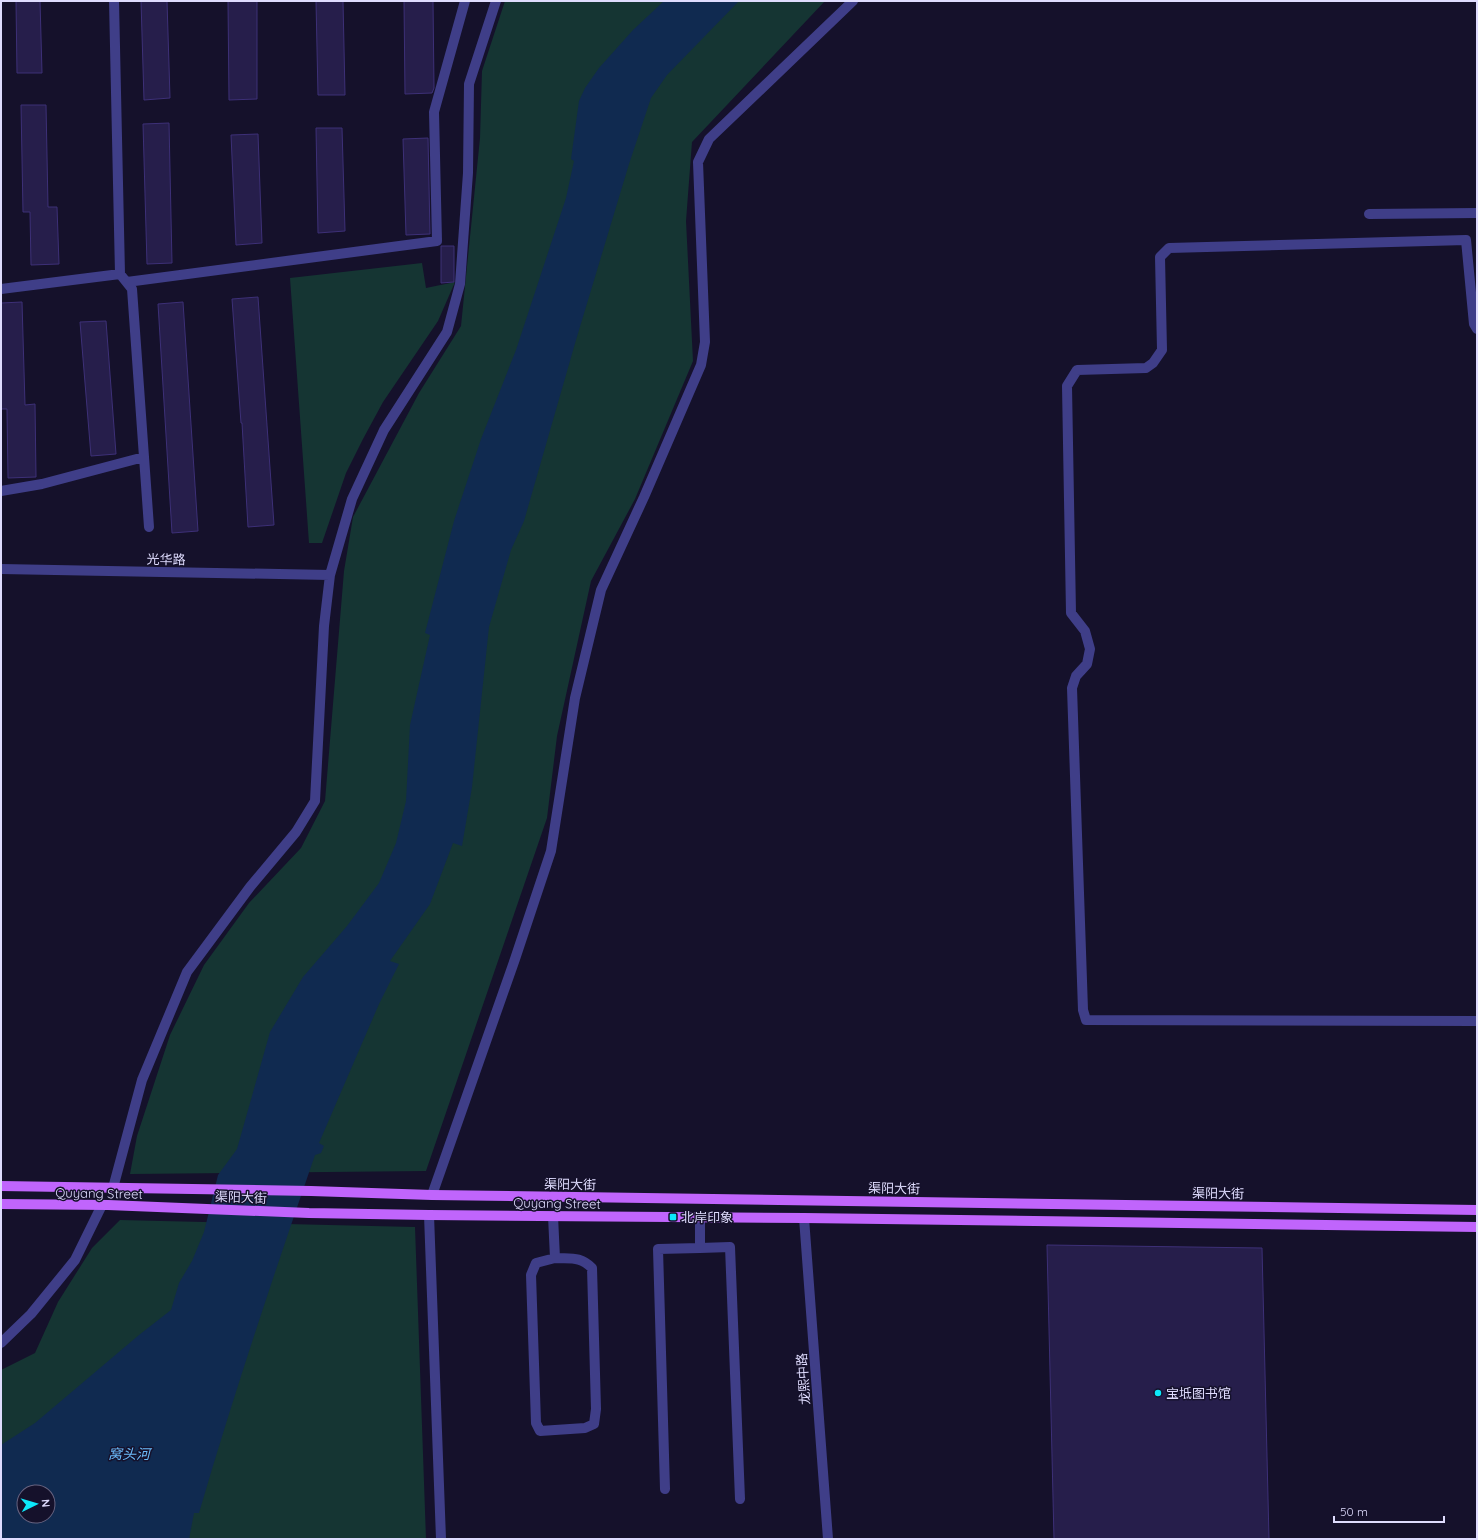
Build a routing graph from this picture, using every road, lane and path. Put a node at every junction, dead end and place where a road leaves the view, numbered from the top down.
1 (114, 1) edge
2 (465, 1) edge
3 (496, 1) edge
4 (853, 1) edge
5 (1477, 213) edge
6 (1369, 214) dead end
7 (120, 274) junction
8 (127, 282) junction
9 (1, 290) edge
10 (1477, 329) edge
11 (144, 457) junction
12 (1, 491) edge
13 (149, 527) dead end
14 (1, 569) edge
15 (330, 575) junction
16 (1477, 1021) edge
17 (1, 1186) edge
18 (113, 1188) junction
19 (432, 1195) junction
20 (1, 1204) edge
21 (102, 1205) junction
22 (197, 1209) joint
23 (1477, 1210) edge
24 (309, 1213) joint
25 (429, 1215) junction
26 (553, 1216) junction
27 (700, 1217) junction
28 (804, 1218) junction
29 (1477, 1227) edge
30 (700, 1248) junction
31 (555, 1258) junction
32 (1, 1344) edge
33 (665, 1489) dead end
34 (740, 1499) dead end
35 (441, 1539) edge
36 (828, 1539) edge

1 - 7 street
2 - 8 street
3 - 15 street
4 - 19 street
5 - 6 street
7 - 8 street
7 - 9 street
8 - 11 street
10 - 16 street
11 - 12 street
11 - 13 street
14 - 15 street, 光华路
15 - 18 street
17 - 18 main road, 渠阳大街
18 - 19 main road, 渠阳大街
19 - 23 main road, 渠阳大街
20 - 21 main road, Quyang Street
21 - 22 main road, Quyang Street
21 - 32 street
22 - 24 main road, 渠阳大街
24 - 25 main road, Quyang Street
25 - 26 main road, Quyang Street
25 - 35 street
26 - 27 main road, Quyang Street
26 - 31 street
27 - 28 main road, Quyang Street
27 - 30 street
28 - 29 main road
28 - 36 street, 龙熙中路
30 - 33 street
30 - 34 street
31 - 31 street

